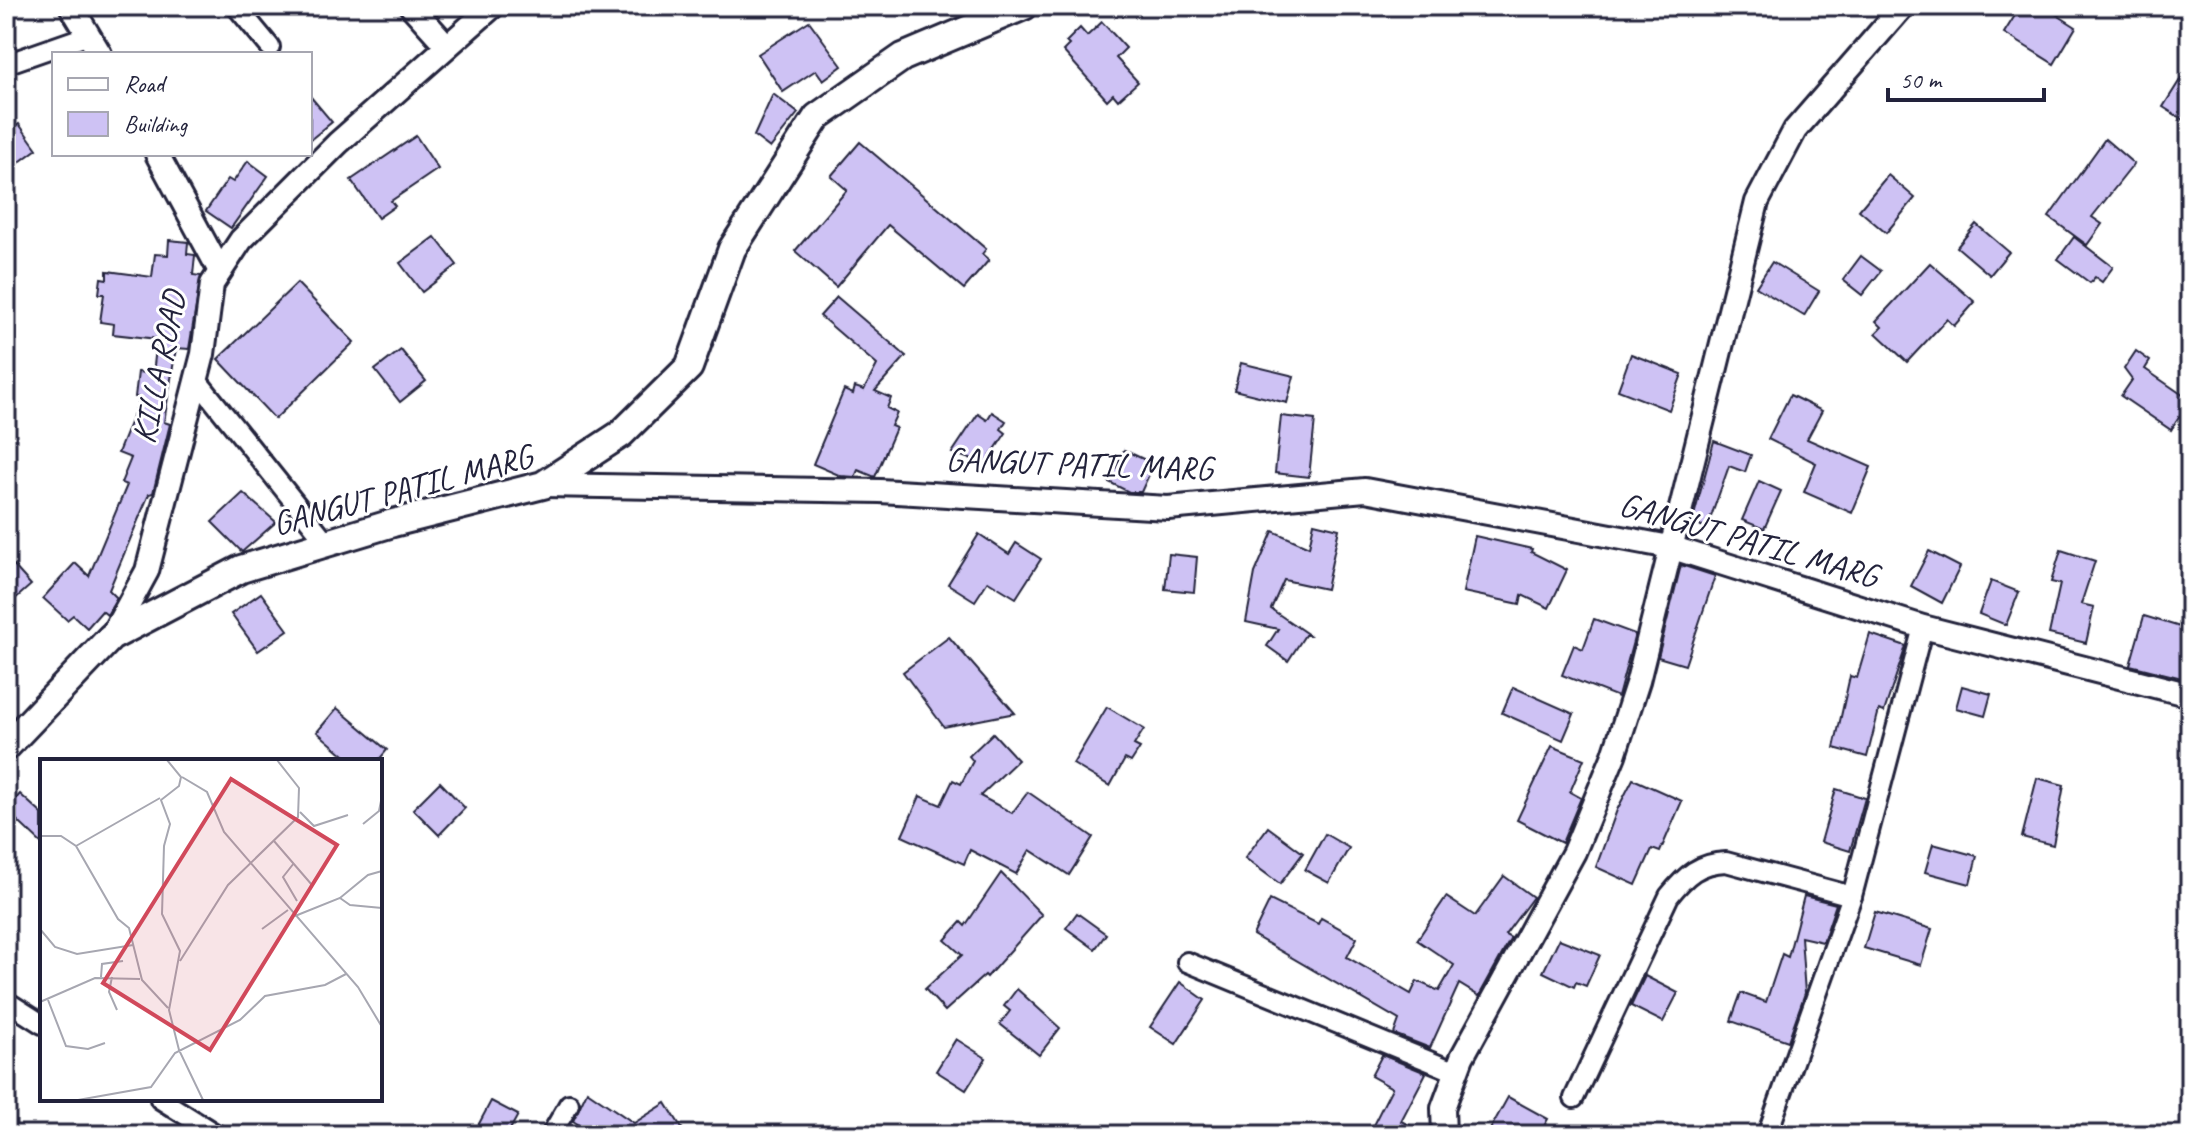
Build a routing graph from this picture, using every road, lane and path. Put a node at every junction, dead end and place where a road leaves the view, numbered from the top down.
1 (71, 6) edge
2 (236, 6) edge
3 (411, 6) edge
4 (493, 6) edge
5 (1024, 6) edge
6 (1903, 6) edge
7 (94, 45) edge
8 (447, 46) junction
9 (270, 47) dead end
10 (62, 52) edge
11 (52, 54) edge
12 (6, 64) edge
13 (158, 156) edge
14 (220, 271) junction
15 (196, 379) junction
16 (543, 485) junction
17 (327, 543) junction
18 (1670, 547) junction
19 (1923, 627) junction
20 (111, 637) junction
21 (2190, 695) edge
22 (6, 747) edge
23 (1852, 896) junction
24 (1187, 962) dead end
25 (6, 1001) edge
26 (40, 1023) edge
27 (1456, 1072) junction
28 (1574, 1098) dead end
29 (163, 1101) edge
30 (569, 1104) dead end
31 (217, 1135) edge
32 (551, 1135) edge
33 (1444, 1135) edge
34 (1767, 1135) edge

1 - 7 street
2 - 9 street
3 - 8 street
4 - 8 street, KILLA ROAD
5 - 16 main road
6 - 18 street
7 - 10 street
8 - 14 street, KILLA ROAD
11 - 12 street
13 - 14 street
14 - 15 street, KILLA ROAD
15 - 17 street
15 - 20 street, KILLA ROAD
16 - 17 main road, GANGUT PATIL MARG
16 - 18 street, GANGUT PATIL MARG
17 - 20 main road, GANGUT PATIL MARG
18 - 19 street, GANGUT PATIL MARG
18 - 27 street
19 - 21 street, GANGUT PATIL MARG
19 - 23 street
20 - 22 main road, KILLA ROAD
23 - 28 street
23 - 34 street
24 - 27 street
25 - 26 street
27 - 33 street
29 - 31 street
30 - 32 street

